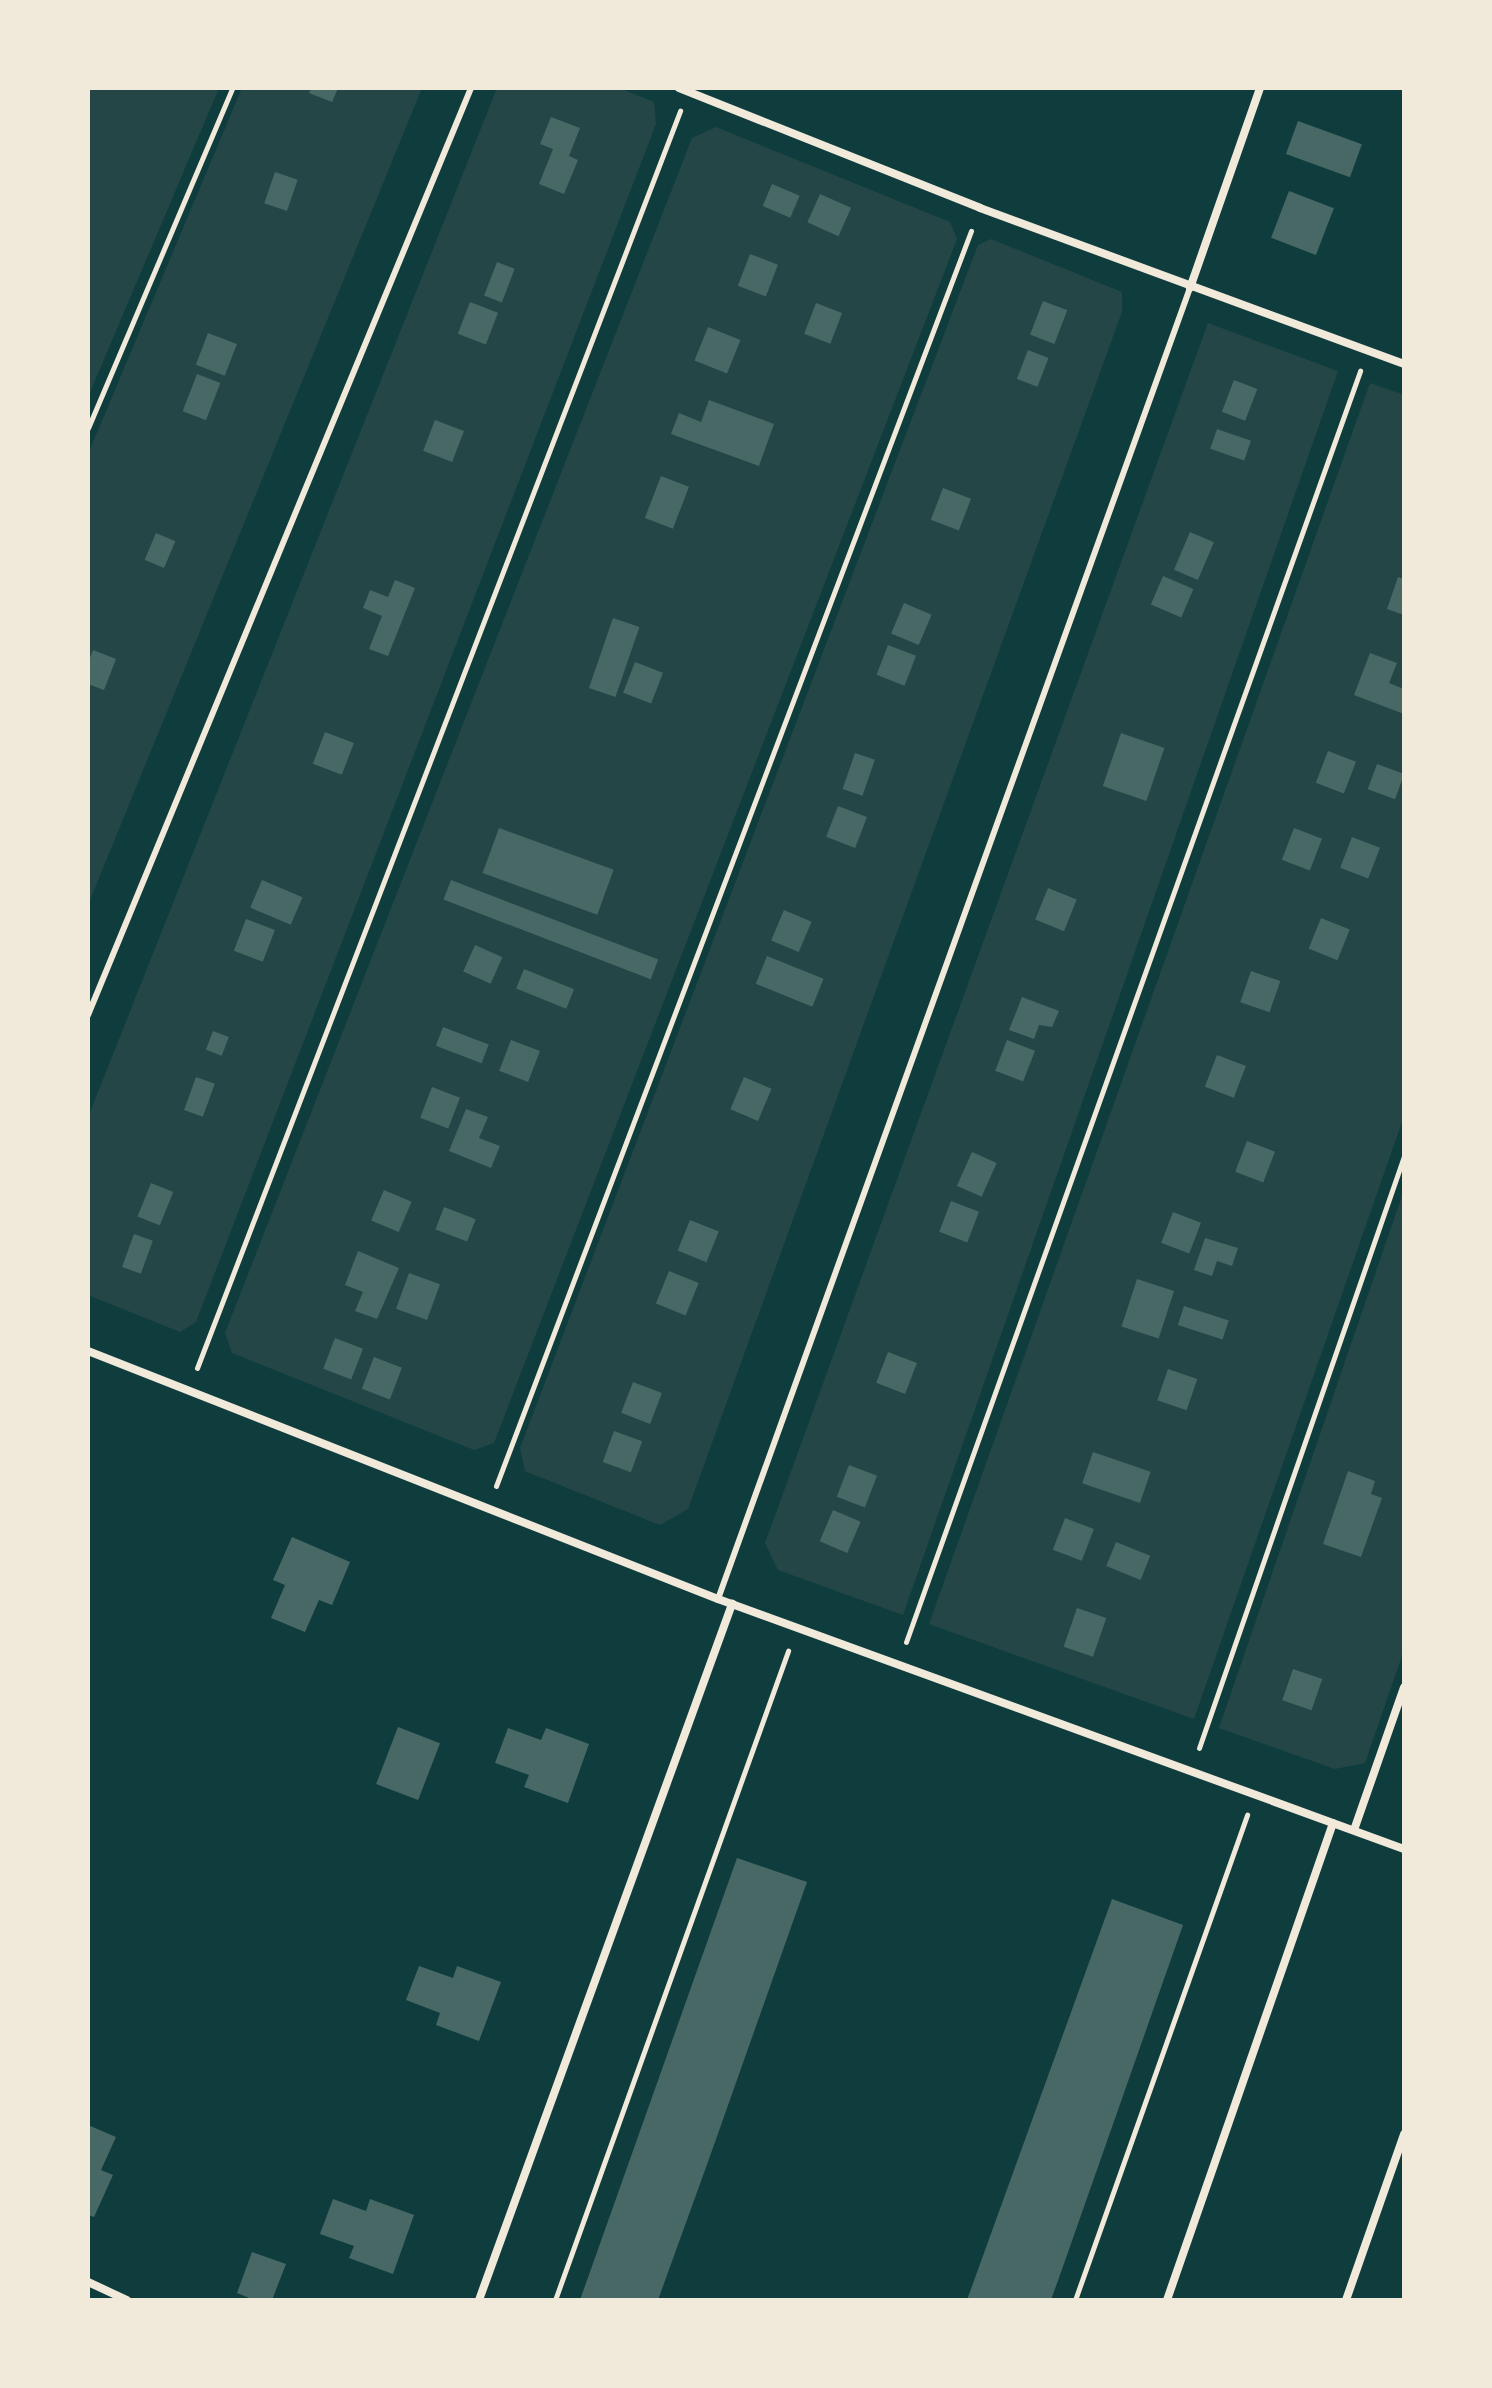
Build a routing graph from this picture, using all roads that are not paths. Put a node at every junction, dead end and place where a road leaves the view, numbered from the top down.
1 (471, 88) edge
2 (1260, 88) edge
3 (684, 90) edge
4 (1190, 288) junction
5 (1404, 364) edge
6 (88, 1015) edge
7 (88, 1351) edge
8 (718, 1599) junction
9 (732, 1604) junction
10 (1404, 1687) edge
11 (1333, 1823) junction
12 (1354, 1830) junction
13 (1404, 1849) edge
14 (1404, 2134) edge
15 (88, 2282) edge
16 (127, 2300) edge
17 (479, 2300) edge
18 (1167, 2300) edge
19 (1346, 2300) edge

1 - 6 lane
2 - 4 street
3 - 4 street
4 - 5 street
4 - 8 lane
7 - 8 street
8 - 9 street
9 - 11 street
9 - 17 street
10 - 12 street
11 - 12 street
11 - 18 street
12 - 13 street
14 - 19 street
15 - 16 street

